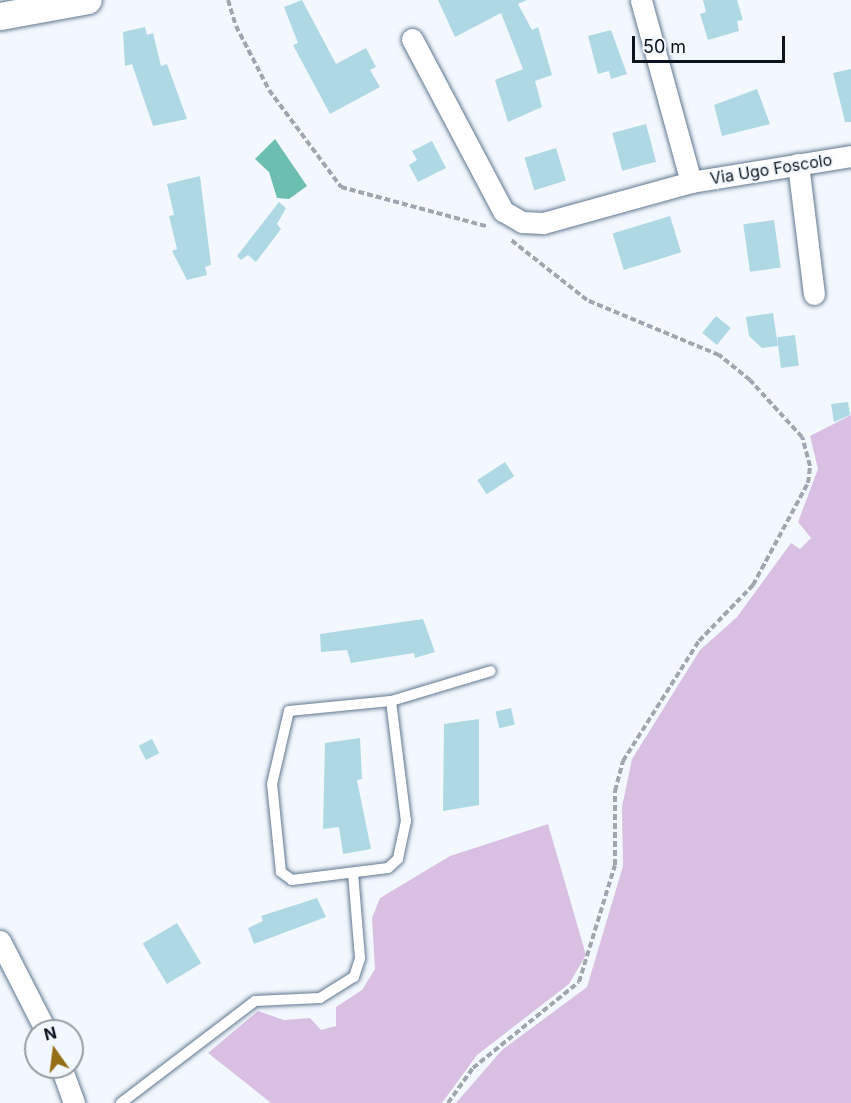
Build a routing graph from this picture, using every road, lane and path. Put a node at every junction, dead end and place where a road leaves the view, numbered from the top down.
1 (88, 0) edge
2 (228, 0) edge
3 (641, 0) edge
4 (0, 16) edge
5 (412, 39) dead end
6 (851, 156) edge
7 (798, 164) junction
8 (691, 182) junction
9 (494, 229) dead end
10 (502, 235) dead end
11 (814, 294) dead end
12 (491, 671) dead end
13 (391, 701) junction
14 (353, 873) junction
15 (0, 941) edge
16 (40, 1019) edge
17 (65, 1079) edge
18 (74, 1103) edge
19 (121, 1103) edge
20 (448, 1103) edge

1 - 4 street
2 - 9 path
3 - 8 street
5 - 8 street, Via Ugo Foscolo
6 - 7 street, Via Ugo Foscolo
7 - 8 street, Via Ugo Foscolo
7 - 11 street
10 - 20 path
12 - 13 lane
13 - 14 lane
13 - 14 lane
14 - 19 lane
15 - 16 street
17 - 18 street

